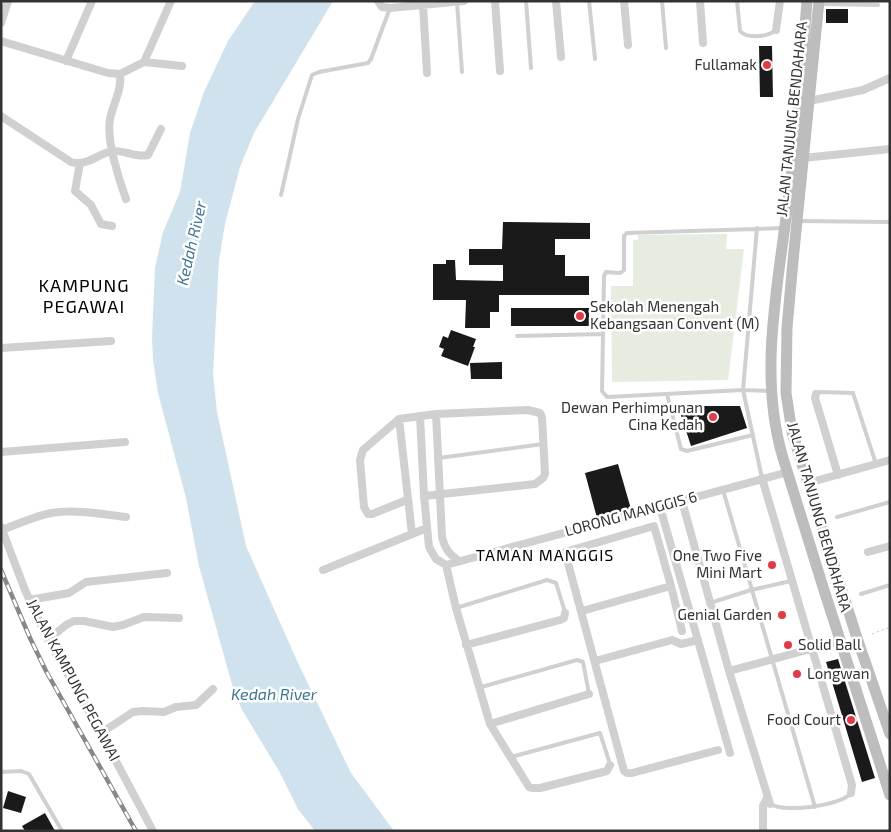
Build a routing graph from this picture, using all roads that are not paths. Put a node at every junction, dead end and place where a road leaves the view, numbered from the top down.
1 (8, 1) edge
2 (92, 1) edge
3 (171, 1) edge
4 (378, 1) edge
5 (495, 1) edge
6 (526, 1) edge
7 (556, 1) edge
8 (589, 1) edge
9 (624, 1) edge
10 (662, 1) edge
11 (700, 1) edge
12 (738, 1) edge
13 (780, 1) edge
14 (461, 2) edge
15 (815, 2) edge
16 (391, 5) edge
17 (423, 5) junction
18 (878, 5) dead end
19 (1, 23) edge
20 (776, 30) joint
21 (1, 41) edge
22 (703, 44) dead end
23 (628, 45) dead end
24 (666, 48) dead end
25 (561, 58) dead end
26 (595, 59) dead end
27 (66, 61) junction
28 (144, 62) junction
29 (182, 66) dead end
30 (531, 68) dead end
31 (500, 71) dead end
32 (462, 72) dead end
33 (427, 73) dead end
34 (120, 74) junction
35 (890, 78) edge
36 (809, 101) junction
37 (1, 116) edge
38 (161, 129) dead end
39 (890, 149) edge
40 (113, 151) junction
41 (803, 158) junction
42 (80, 163) junction
43 (281, 195) dead end
44 (126, 199) dead end
45 (797, 221) junction
46 (890, 222) edge
47 (112, 226) dead end
48 (757, 228) junction
49 (785, 228) junction
50 (602, 334) junction
51 (517, 336) dead end
52 (111, 341) dead end
53 (1, 348) edge
54 (743, 390) junction
55 (770, 391) junction
56 (668, 394) junction
57 (816, 394) joint
58 (436, 414) junction
59 (420, 416) junction
60 (399, 419) junction
61 (753, 435) junction
62 (125, 442) dead end
63 (543, 444) junction
64 (1, 452) edge
65 (438, 459) junction
66 (890, 460) edge
67 (876, 464) junction
68 (788, 472) junction
69 (838, 475) junction
70 (762, 478) junction
71 (808, 483) junction
72 (723, 490) junction
73 (439, 495) junction
74 (424, 496) junction
75 (408, 500) junction
76 (682, 501) junction
77 (890, 502) edge
78 (660, 507) junction
79 (126, 517) dead end
80 (837, 517) dead end
81 (2, 528) edge
82 (427, 528) junction
83 (412, 534) junction
84 (890, 546) edge
85 (868, 552) dead end
86 (459, 561) junction
87 (446, 565) junction
88 (322, 570) dead end
89 (167, 573) dead end
90 (791, 581) junction
91 (890, 585) edge
92 (671, 586) junction
93 (751, 590) junction
94 (861, 594) dead end
95 (29, 600) junction
96 (710, 603) junction
97 (456, 608) junction
98 (582, 611) junction
99 (565, 613) joint
100 (179, 618) dead end
101 (694, 628) junction
102 (682, 631) junction
103 (48, 640) junction
104 (672, 640) junction
105 (698, 640) junction
106 (840, 641) junction
107 (466, 645) junction
108 (811, 649) junction
109 (771, 660) junction
110 (595, 661) junction
111 (729, 671) junction
112 (478, 688) junction
113 (213, 689) dead end
114 (589, 694) joint
115 (490, 724) junction
116 (101, 733) junction
117 (890, 734) edge
118 (718, 750) dead end
119 (730, 753) dead end
120 (511, 757) junction
121 (610, 765) joint
122 (1, 772) edge
123 (889, 791) edge
124 (851, 793) joint
125 (768, 801) junction
126 (815, 807) junction
127 (62, 831) edge
128 (153, 831) edge
129 (763, 831) edge

1 - 19 street
2 - 27 street
3 - 28 street
4 - 16 street
5 - 31 street
6 - 30 lane
7 - 25 street
8 - 26 lane
9 - 23 street
10 - 24 lane
11 - 22 street
12 - 20 lane
13 - 20 street
14 - 17 street
14 - 32 lane
15 - 18 lane
15 - 36 main road, JALAN TANJUNG BENDAHARA
15 - 49 main road, JALAN TANJUNG BENDAHARA
16 - 17 street
16 - 43 lane
17 - 33 street
21 - 27 street
27 - 34 street
28 - 29 street
28 - 34 street
34 - 40 street
35 - 36 street
36 - 41 main road, JALAN TANJUNG BENDAHARA
37 - 42 street
38 - 40 street
39 - 41 street
40 - 42 street
40 - 44 street
41 - 45 main road, JALAN TANJUNG BENDAHARA
42 - 47 street
45 - 46 lane
45 - 71 main road, JALAN TANJUNG BENDAHARA
48 - 49 lane
48 - 50 lane
48 - 54 lane
49 - 55 main road, JALAN TANJUNG BENDAHARA
50 - 51 lane
50 - 56 lane
52 - 53 street
54 - 55 lane
54 - 56 lane
54 - 61 lane
55 - 68 main road, JALAN TANJUNG BENDAHARA
56 - 61 lane
57 - 67 lane
57 - 69 street
58 - 59 street
58 - 63 street
58 - 65 street
59 - 60 street
59 - 74 street
60 - 75 street
60 - 75 street
61 - 70 lane
62 - 64 street
63 - 65 lane
63 - 73 street
65 - 73 street
66 - 67 street
67 - 69 street
68 - 70 street, LORONG MANGGIS 6
68 - 106 main road, JALAN TANJUNG BENDAHARA
69 - 71 street
70 - 72 street, LORONG MANGGIS 6
70 - 90 street
71 - 117 main road, JALAN TANJUNG BENDAHARA
72 - 76 street, LORONG MANGGIS 6
72 - 93 lane
73 - 74 street
73 - 86 street
74 - 82 street
75 - 83 street
76 - 78 street, LORONG MANGGIS 6
76 - 96 street
77 - 80 lane
78 - 86 street, LORONG MANGGIS 6
78 - 101 street
79 - 81 street
81 - 95 street, JALAN KAMPUNG PEGAWAI
82 - 83 street
82 - 87 street
83 - 88 street
84 - 85 street
86 - 87 street, LORONG MANGGIS 6
87 - 97 street
89 - 95 street
90 - 93 lane
90 - 108 street
91 - 94 lane
92 - 98 street
92 - 98 street
92 - 102 street
93 - 96 lane
93 - 109 lane
95 - 103 street, JALAN KAMPUNG PEGAWAI
96 - 111 street
97 - 99 lane
97 - 107 street
98 - 110 street
99 - 107 street
100 - 103 street
101 - 102 street
101 - 105 street
102 - 104 street
103 - 116 street, JALAN KAMPUNG PEGAWAI
104 - 105 street
104 - 110 street
105 - 119 street
106 - 108 street
106 - 123 main road, JALAN TANJUNG BENDAHARA
107 - 112 street
108 - 109 street
108 - 124 street
109 - 111 street
109 - 126 lane
110 - 118 street
111 - 125 street
112 - 114 lane
112 - 115 street
113 - 116 street
114 - 115 street
115 - 120 street
116 - 128 street, JALAN KAMPUNG PEGAWAI
120 - 121 street
120 - 121 lane
122 - 127 lane
124 - 126 lane
125 - 126 lane
125 - 129 street

